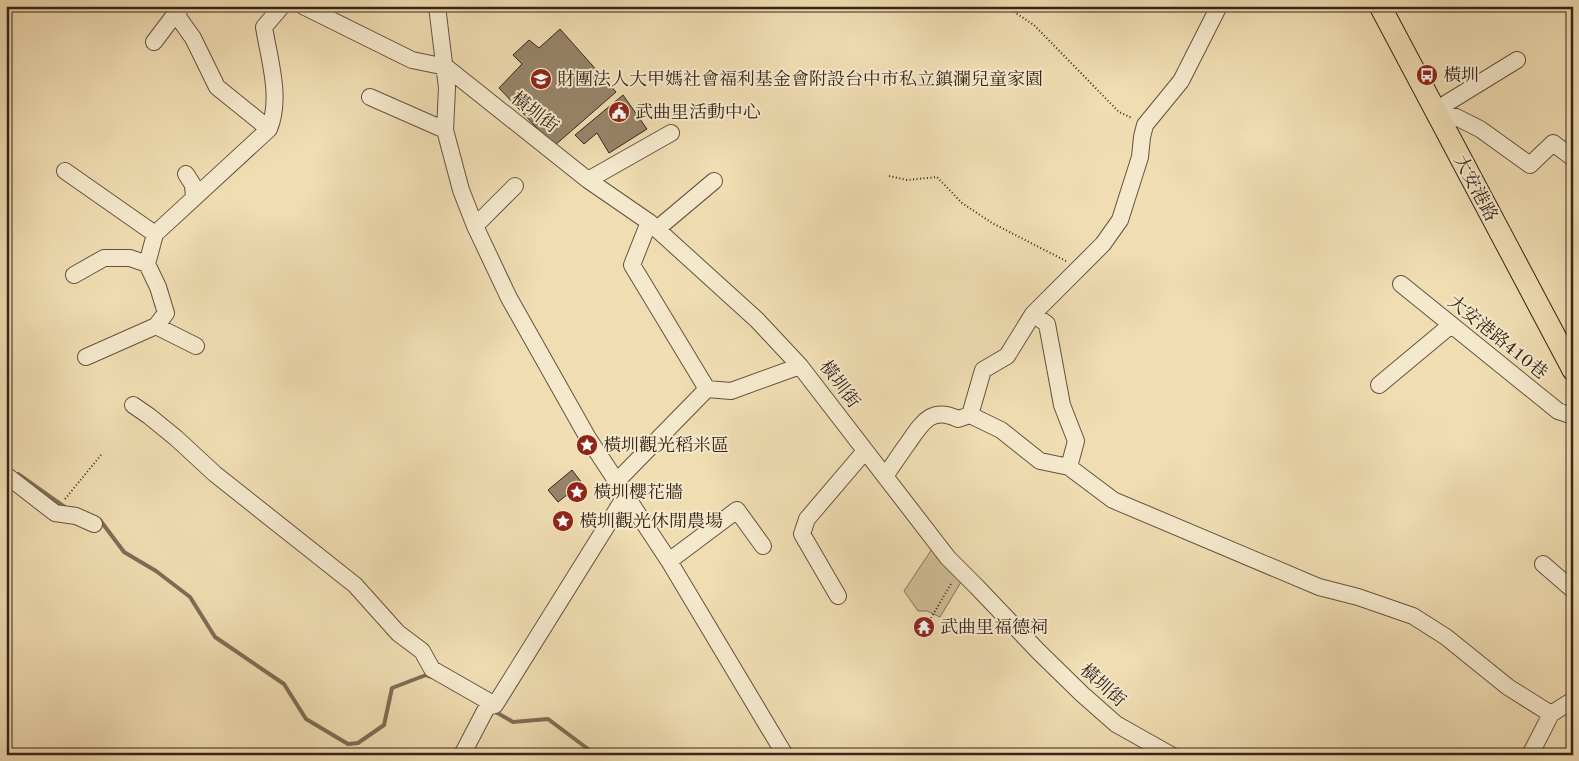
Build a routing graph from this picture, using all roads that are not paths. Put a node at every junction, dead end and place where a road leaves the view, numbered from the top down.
1 (282, 6) edge
2 (303, 6) edge
3 (437, 6) edge
4 (1219, 6) edge
5 (1380, 6) edge
6 (179, 8) edge
7 (154, 42) dead end
8 (1517, 60) dead end
9 (446, 68) junction
10 (370, 97) dead end
11 (1434, 111) junction
12 (269, 128) junction
13 (445, 130) junction
14 (671, 133) dead end
15 (1573, 158) edge
16 (65, 171) dead end
17 (186, 174) dead end
18 (588, 180) junction
19 (714, 181) dead end
20 (515, 186) dead end
21 (194, 198) junction
22 (653, 225) junction
23 (475, 226) junction
24 (155, 234) junction
25 (147, 264) junction
26 (74, 275) dead end
27 (1402, 284) dead end
28 (1033, 314) junction
29 (1451, 325) junction
30 (156, 326) junction
31 (196, 346) dead end
32 (86, 358) dead end
33 (800, 366) junction
34 (1573, 370) edge
35 (1379, 385) dead end
36 (707, 389) junction
37 (133, 405) dead end
38 (970, 415) junction
39 (1573, 416) edge
40 (865, 451) junction
41 (1069, 467) junction
42 (6, 475) edge
43 (886, 476) junction
44 (621, 488) junction
45 (94, 524) dead end
46 (763, 546) dead end
47 (669, 560) junction
48 (1543, 564) dead end
49 (1573, 590) edge
50 (838, 596) dead end
51 (1573, 700) edge
52 (489, 709) junction
53 (1552, 714) junction
54 (462, 755) edge
55 (785, 755) edge
56 (1171, 755) edge
57 (1530, 755) edge

1 - 12 street
2 - 9 street, 橫圳街
3 - 9 street
4 - 28 street
5 - 11 main road, 大安港路
6 - 7 street
6 - 12 street
8 - 11 street
9 - 13 street
9 - 18 street, 橫圳街
10 - 13 street
11 - 15 street
11 - 34 main road, 大安港路
12 - 21 street
13 - 23 street
14 - 18 street
16 - 24 street
17 - 21 street
18 - 22 street, 橫圳街
19 - 22 street
20 - 23 street
21 - 24 street
22 - 33 street, 橫圳街
22 - 36 street
23 - 44 street
24 - 25 street
25 - 26 street
25 - 30 street
27 - 29 street, 大安港路410巷
28 - 38 street
28 - 41 street
29 - 35 street
29 - 39 street, 大安港路410巷
30 - 31 street
30 - 32 street
33 - 36 street
33 - 40 street, 橫圳街
36 - 44 street
37 - 52 street
38 - 41 street
38 - 43 street
40 - 43 street, 橫圳街
40 - 50 street
41 - 53 street
42 - 45 street
43 - 56 street, 橫圳街
44 - 47 street
44 - 52 street
46 - 47 street
47 - 55 street
48 - 49 street
51 - 53 street
52 - 54 street
53 - 57 street

